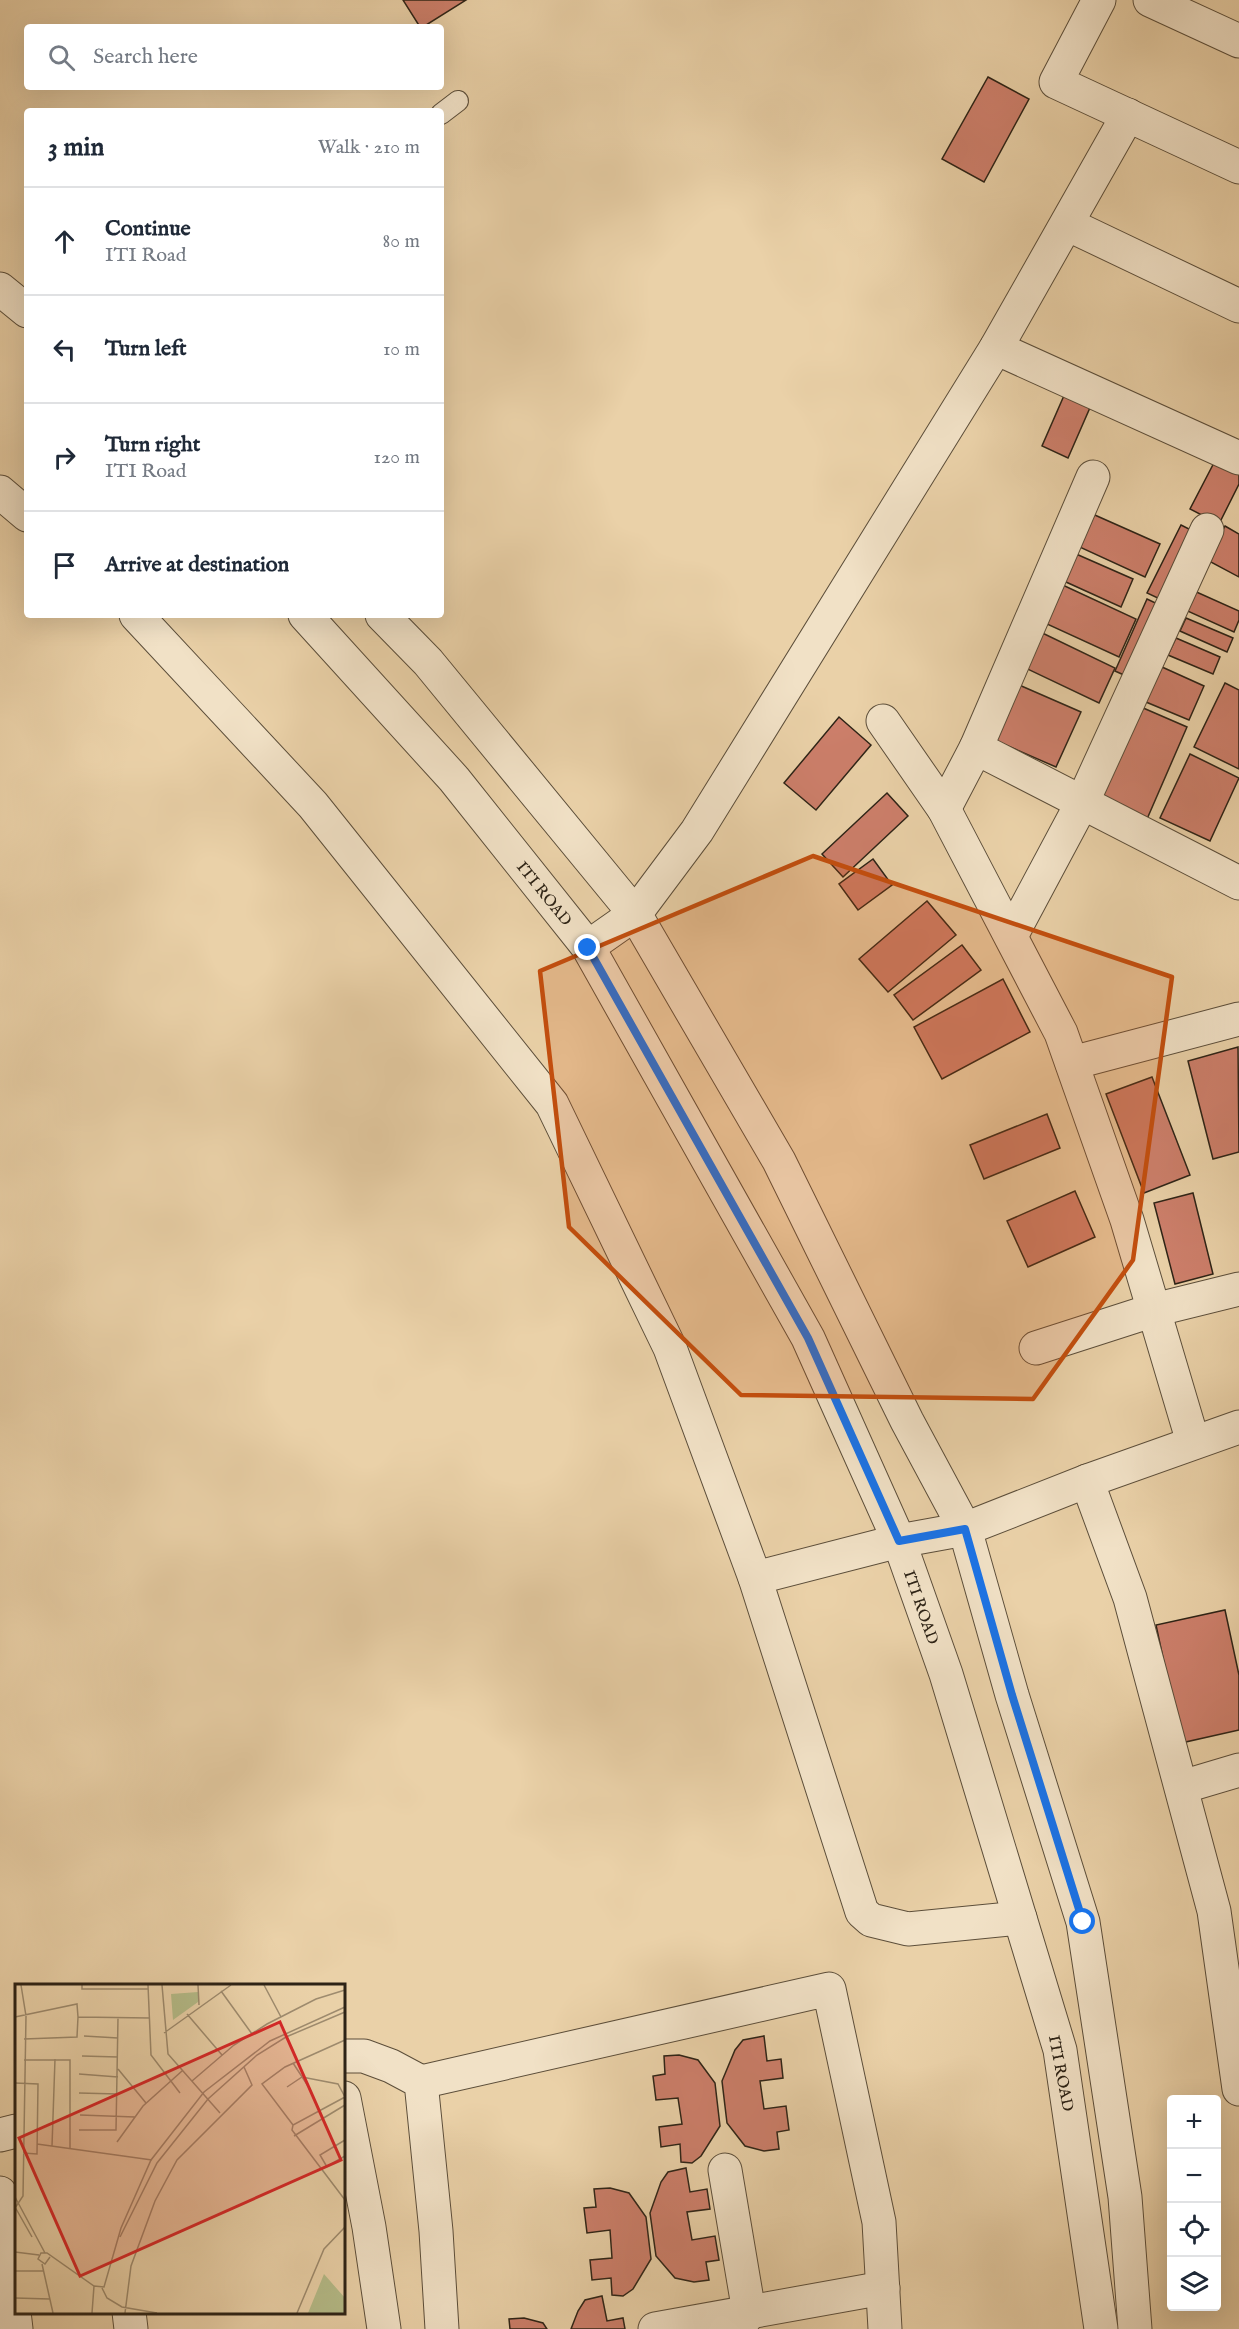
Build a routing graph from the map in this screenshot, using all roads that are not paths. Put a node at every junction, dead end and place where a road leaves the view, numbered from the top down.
1 (1099, 0) edge
2 (1150, 0) edge
3 (1239, 41) edge
4 (458, 101) dead end
5 (444, 112) edge
6 (1128, 115) junction
7 (1239, 167) edge
8 (1067, 224) junction
9 (0, 289) edge
10 (1239, 306) edge
11 (24, 309) edge
12 (996, 348) junction
13 (1239, 458) edge
14 (1093, 477) dead end
15 (0, 492) edge
16 (24, 512) edge
17 (1207, 530) dead end
18 (139, 618) edge
19 (308, 618) edge
20 (385, 618) edge
21 (883, 721) dead end
22 (976, 748) junction
23 (1082, 803) junction
24 (944, 809) junction
25 (1238, 880) edge
26 (635, 914) junction
27 (1011, 936) junction
28 (588, 948) junction
29 (1239, 1019) edge
30 (1072, 1063) junction
31 (1239, 1289) edge
32 (1154, 1310) junction
33 (1036, 1348) dead end
34 (1239, 1427) edge
35 (1192, 1442) junction
36 (1087, 1481) junction
37 (965, 1529) junction
38 (899, 1541) junction
39 (755, 1578) junction
40 (1239, 1770) edge
41 (1182, 1787) junction
42 (1020, 1918) junction
43 (345, 2056) edge
44 (421, 2082) junction
45 (1239, 2083) edge
46 (345, 2103) edge
47 (15, 2131) edge
48 (0, 2135) edge
49 (725, 2170) dead end
50 (6, 2197) edge
51 (883, 2288) junction
52 (129, 2314) edge
53 (744, 2321) edge
54 (16, 2329) edge
55 (131, 2329) edge
56 (384, 2329) edge
57 (442, 2329) edge
58 (655, 2329) edge
59 (885, 2329) edge
60 (1101, 2329) edge
61 (1135, 2329) edge

1 - 6 street
2 - 3 street
4 - 5 lane
6 - 7 street
6 - 8 street
8 - 10 street
8 - 12 street
9 - 11 street
12 - 13 street
12 - 26 street
14 - 22 street
15 - 16 street
17 - 23 street
18 - 39 street
19 - 28 street, ITI ROAD
20 - 26 street
21 - 24 street
22 - 23 street
22 - 24 street
23 - 25 street
23 - 27 street
24 - 27 street
26 - 28 street
26 - 37 street
27 - 30 street
28 - 38 street, ITI ROAD
29 - 30 street
30 - 32 street
31 - 32 street
32 - 33 street
32 - 35 street
34 - 35 street
35 - 36 street
36 - 37 street
36 - 41 street
37 - 38 street
37 - 61 street
38 - 39 street
38 - 42 street, ITI ROAD
39 - 42 street
40 - 41 street
41 - 45 street
42 - 60 street, ITI ROAD
43 - 44 street
44 - 51 street
44 - 57 street
46 - 56 street
47 - 48 street
49 - 53 street
50 - 54 street
51 - 53 street
51 - 59 street
52 - 55 street
53 - 58 street

